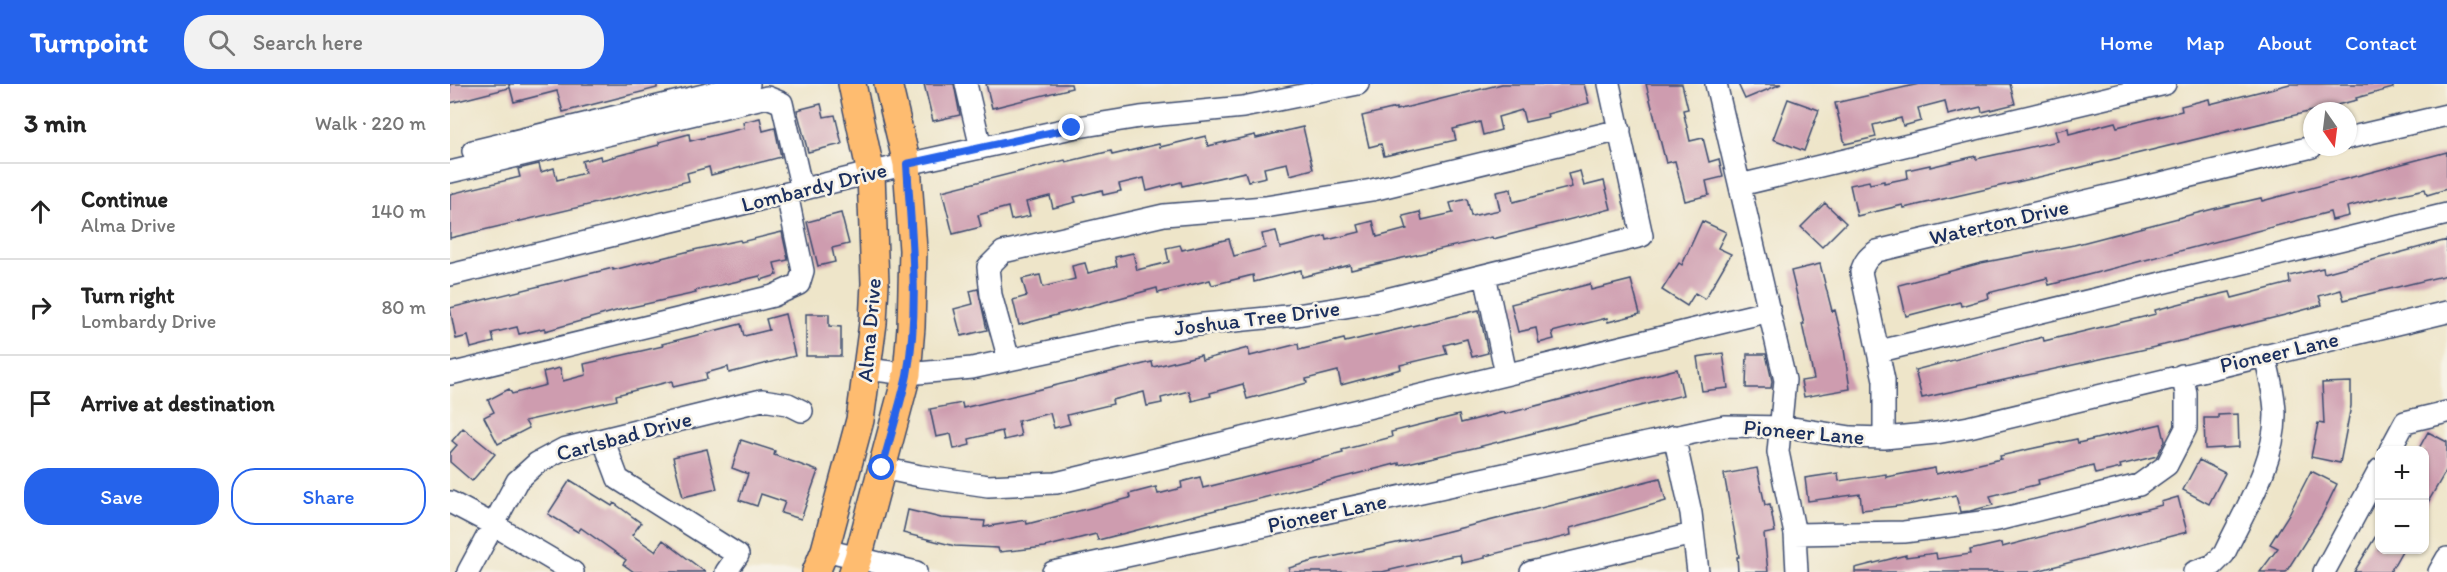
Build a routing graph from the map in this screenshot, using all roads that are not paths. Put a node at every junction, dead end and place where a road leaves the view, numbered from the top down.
1 (749, 84) edge
2 (852, 84) edge
3 (888, 84) edge
4 (966, 84) edge
5 (1358, 84) edge
6 (1609, 84) edge
7 (1716, 84) edge
8 (2165, 84) edge
9 (2447, 115) edge
10 (1620, 130) junction
11 (2357, 136) edge
12 (981, 148) junction
13 (2303, 149) edge
14 (450, 157) edge
15 (907, 164) junction
16 (450, 172) edge
17 (871, 174) junction
18 (1740, 185) junction
19 (795, 192) junction
20 (2447, 214) edge
21 (450, 275) edge
22 (1485, 275) junction
23 (1770, 311) junction
24 (2447, 312) edge
25 (1880, 351) junction
26 (2265, 355) junction
27 (1009, 360) junction
28 (867, 369) junction
29 (450, 374) edge
30 (907, 374) junction
31 (1506, 374) junction
32 (2182, 375) junction
33 (802, 411) dead end
34 (2447, 412) edge
35 (1780, 427) junction
36 (1674, 436) junction
37 (1884, 438) junction
38 (603, 439) junction
39 (2392, 446) edge
40 (882, 468) junction
41 (2375, 476) edge
42 (450, 502) edge
43 (492, 524) junction
44 (1693, 534) junction
45 (1795, 534) junction
46 (2447, 558) edge
47 (820, 561) edge
48 (856, 565) edge
49 (468, 572) edge
50 (573, 572) edge
51 (726, 572) edge
52 (916, 572) edge
53 (1053, 572) edge
54 (1531, 572) edge
55 (1698, 572) edge
56 (1797, 572) edge
57 (2194, 572) edge
58 (2324, 572) edge
59 (2439, 572) edge

1 - 14 street
2 - 17 main road, Alma Drive
3 - 15 main road, Alma Drive
4 - 12 street
5 - 12 street, Lombardy Drive
6 - 10 street
7 - 18 street
8 - 18 street
9 - 11 street
10 - 22 street, Joshua Tree Drive
10 - 27 street
12 - 15 street, Lombardy Drive
13 - 25 street, Waterton Drive
15 - 17 street, Lombardy Drive
15 - 30 main road, Alma Drive
16 - 19 street
17 - 19 street, Lombardy Drive
17 - 28 main road, Alma Drive
18 - 23 street
19 - 21 street, Lombardy Drive
19 - 29 street
20 - 25 street
22 - 27 street, Joshua Tree Drive
22 - 31 street
23 - 31 street
23 - 35 street
24 - 26 street, Pioneer Lane
25 - 37 street, Waterton Drive
26 - 32 street, Pioneer Lane
26 - 57 street
27 - 30 street, Joshua Tree Drive
28 - 30 street, Joshua Tree Drive
28 - 47 main road, Alma Drive
30 - 40 main road, Alma Drive
31 - 40 street
32 - 37 street, Pioneer Lane
32 - 45 street
33 - 38 street, Carlsbad Drive
34 - 39 street
35 - 36 street, Pioneer Lane
35 - 37 street, Pioneer Lane
35 - 45 street
36 - 44 street
36 - 53 street, Pioneer Lane
38 - 43 street, Carlsbad Drive
38 - 51 street
40 - 48 main road, Alma Drive
41 - 58 street
42 - 43 street
43 - 49 street, Carlsbad Drive
43 - 50 street
44 - 54 street
44 - 55 street
45 - 56 street
46 - 59 street
47 - 48 street
48 - 52 street

